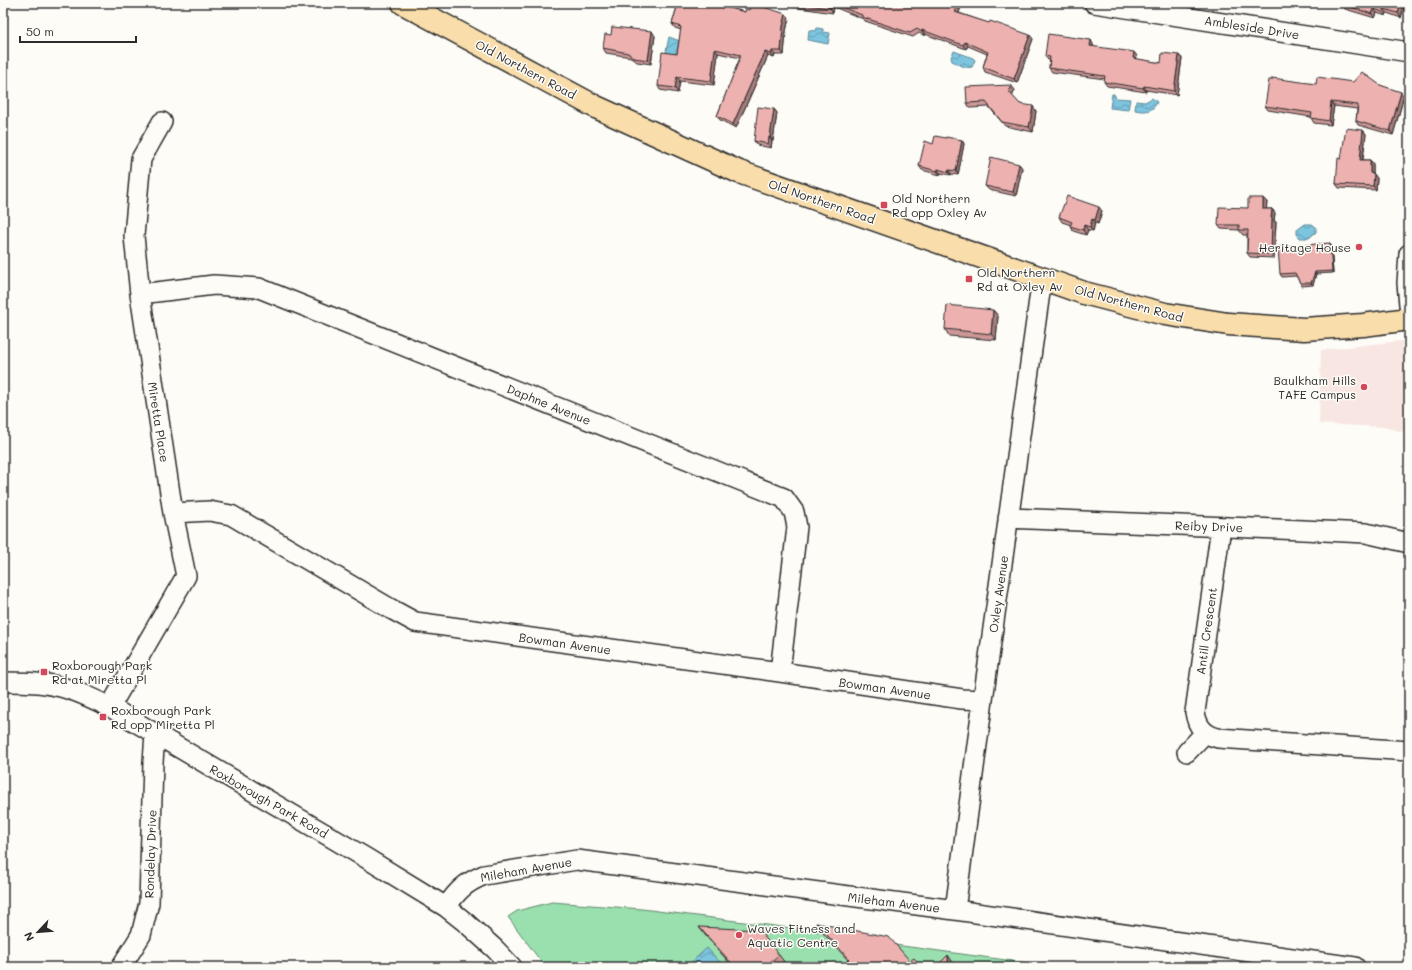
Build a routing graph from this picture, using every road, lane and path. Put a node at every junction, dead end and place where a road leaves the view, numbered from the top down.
1 (404, 3) edge
2 (1094, 3) edge
3 (1157, 7) edge
4 (1409, 52) edge
5 (162, 122) dead end
6 (1409, 254) edge
7 (1042, 278) junction
8 (140, 294) junction
9 (1409, 306) edge
10 (1409, 319) edge
11 (173, 513) junction
12 (1008, 518) junction
13 (1221, 526) junction
14 (1409, 543) edge
15 (780, 672) junction
16 (3, 682) edge
17 (982, 700) junction
18 (110, 707) junction
19 (1205, 733) junction
20 (155, 734) junction
21 (1409, 751) edge
22 (1187, 752) dead end
23 (446, 907) junction
24 (955, 910) junction
25 (120, 967) edge
26 (512, 967) edge
27 (1355, 967) edge

1 - 7 main road, Old Northern Road
2 - 3 street, Ambleside Drive
3 - 4 street, Ambleside Drive
5 - 8 street, Miretta Place
6 - 9 street
7 - 10 main road, Old Northern Road
7 - 12 street, Oxley Avenue
8 - 11 street, Miretta Place
8 - 15 street, Daphne Avenue
11 - 15 street, Bowman Avenue
11 - 18 street, Miretta Place
12 - 13 street, Reiby Drive
12 - 17 street, Oxley Avenue
13 - 14 street, Reiby Drive
13 - 19 street, Antill Crescent
15 - 17 street, Bowman Avenue
16 - 18 street, Roxborough Park Road
17 - 24 street, Oxley Avenue
18 - 20 street, Roxborough Park Road
19 - 21 street
19 - 22 street
20 - 23 street, Roxborough Park Road
20 - 25 street, Rondelay Drive
23 - 24 street, Mileham Avenue
23 - 26 street, Roxborough Park Road
24 - 27 street, Mileham Avenue

